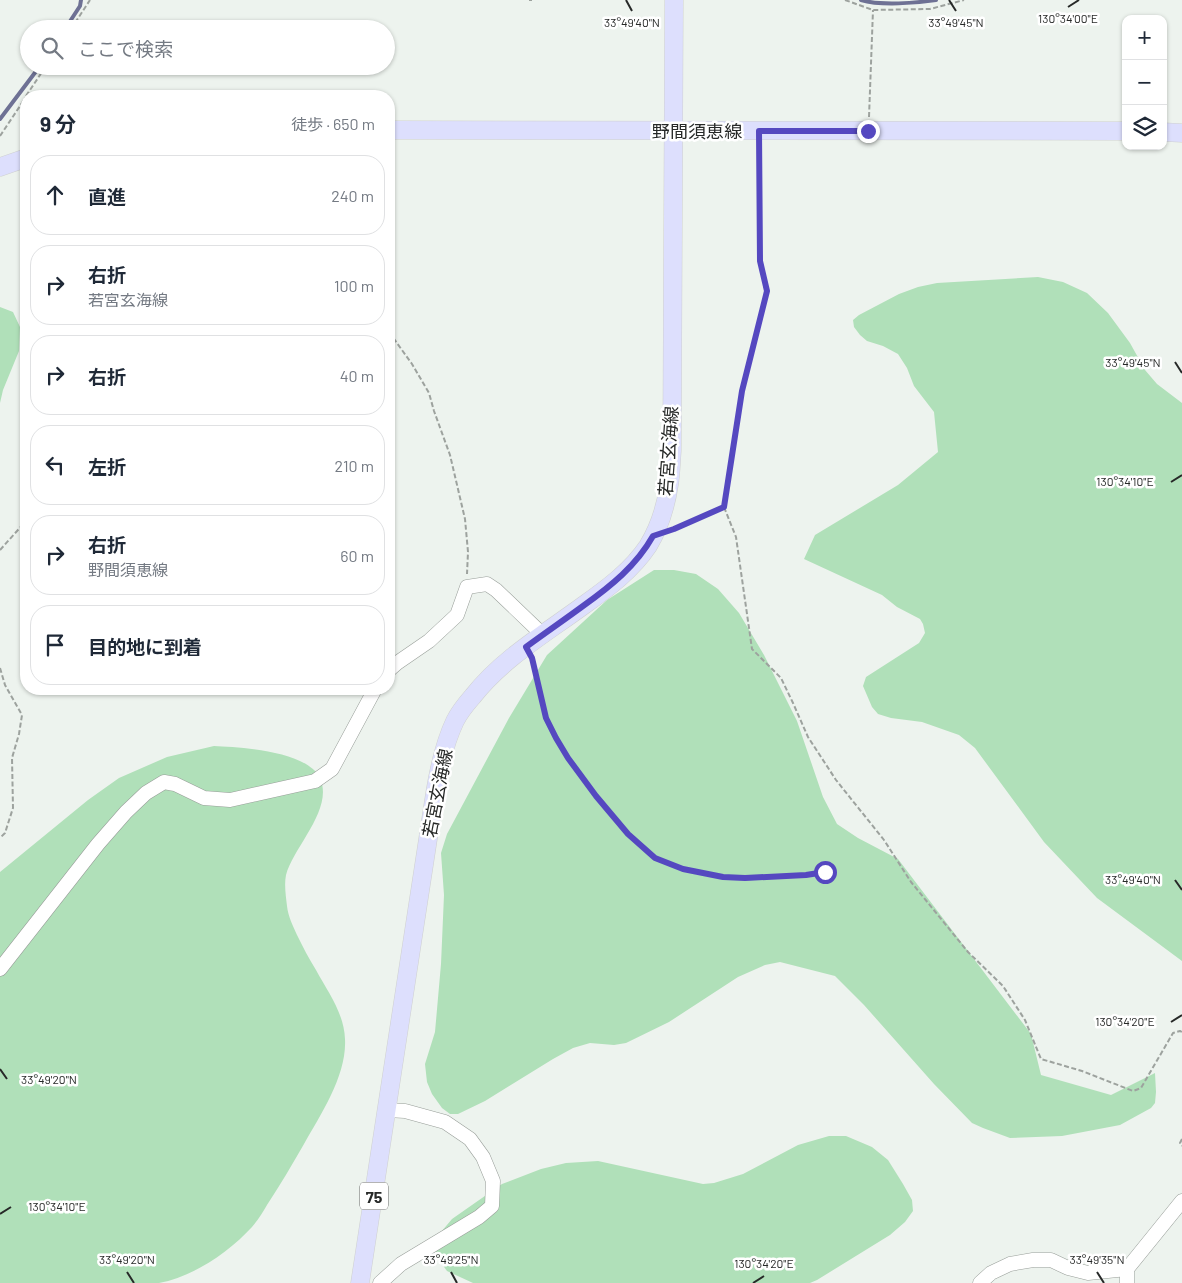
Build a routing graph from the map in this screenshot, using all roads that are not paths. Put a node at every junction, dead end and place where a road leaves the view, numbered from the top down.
1 (674, 0) edge
2 (395, 130) edge
3 (673, 131) junction
4 (1122, 131) edge
5 (1167, 132) edge
6 (1182, 133) edge
7 (20, 160) edge
8 (0, 167) edge
9 (543, 635) junction
10 (395, 664) edge
11 (372, 695) edge
12 (0, 969) edge
13 (387, 1110) junction
14 (1182, 1201) edge
15 (1128, 1269) junction
16 (360, 1283) edge
17 (380, 1283) edge
18 (980, 1283) edge
19 (1127, 1283) edge

1 - 3 main road, 若宮玄海線 / 75
2 - 3 main road, 野間須恵線
3 - 4 main road, 野間須恵線
3 - 9 main road, 若宮玄海線 / 75
5 - 6 main road
7 - 8 main road
9 - 10 street
9 - 13 main road, 若宮玄海線 / 75
11 - 12 street
13 - 16 main road, 若宮玄海線 / 75
13 - 17 street
14 - 15 street
15 - 18 street
15 - 19 street

